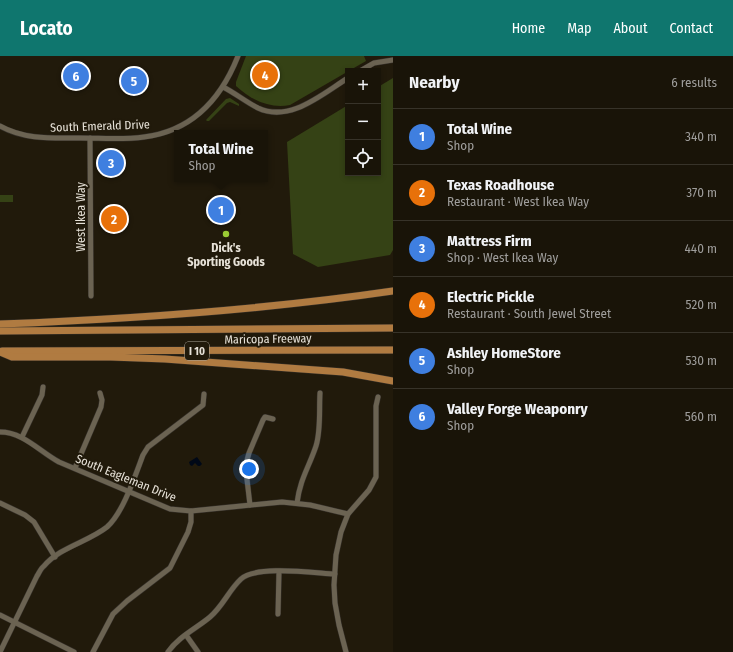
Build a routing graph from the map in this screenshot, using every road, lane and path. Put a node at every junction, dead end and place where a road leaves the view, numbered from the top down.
1 (238, 56) edge
2 (393, 60) edge
3 (365, 68) edge
4 (345, 80) edge
5 (224, 86) junction
6 (0, 126) edge
7 (90, 138) junction
8 (393, 291) edge
9 (91, 296) dead end
10 (0, 324) edge
11 (393, 328) edge
12 (0, 331) edge
13 (393, 350) edge
14 (0, 352) edge
15 (393, 381) edge
16 (43, 387) dead end
17 (100, 393) dead end
18 (320, 393) dead end
19 (204, 394) dead end
20 (378, 397) dead end
21 (273, 419) dead end
22 (0, 432) edge
23 (22, 437) junction
24 (75, 468) junction
25 (128, 492) junction
26 (0, 503) edge
27 (297, 503) junction
28 (250, 505) junction
29 (192, 511) junction
30 (348, 514) junction
31 (55, 556) junction
32 (279, 572) junction
33 (334, 574) junction
34 (278, 614) dead end
35 (0, 616) edge
36 (15, 623) junction
37 (186, 635) junction
38 (0, 652) edge
39 (74, 652) edge
40 (93, 652) edge
41 (168, 652) edge
42 (198, 652) edge
43 (346, 652) edge

1 - 5 street, South Emerald Drive
2 - 3 street
4 - 5 street
5 - 7 street, South Emerald Drive
6 - 7 street, South Emerald Drive
7 - 9 street, West Ikea Way
8 - 10 highway
11 - 12 highway, Maricopa Freeway / I 10
13 - 14 highway, Maricopa Freeway / I 10
14 - 15 highway
16 - 23 street
17 - 24 street
18 - 27 street
19 - 25 street
20 - 30 street
21 - 28 street
22 - 23 street, South Eagleman Drive
23 - 24 street, South Eagleman Drive
24 - 25 street, South Eagleman Drive
25 - 29 street, South Eagleman Drive
25 - 31 street
26 - 31 street
27 - 28 street, South Eagleman Drive
27 - 30 street, South Eagleman Drive
28 - 29 street, South Eagleman Drive
29 - 40 street
30 - 33 street
31 - 36 street
32 - 33 street
32 - 34 street
32 - 37 street
33 - 43 street
35 - 36 street
36 - 38 street
36 - 39 street
37 - 41 street
37 - 42 street

